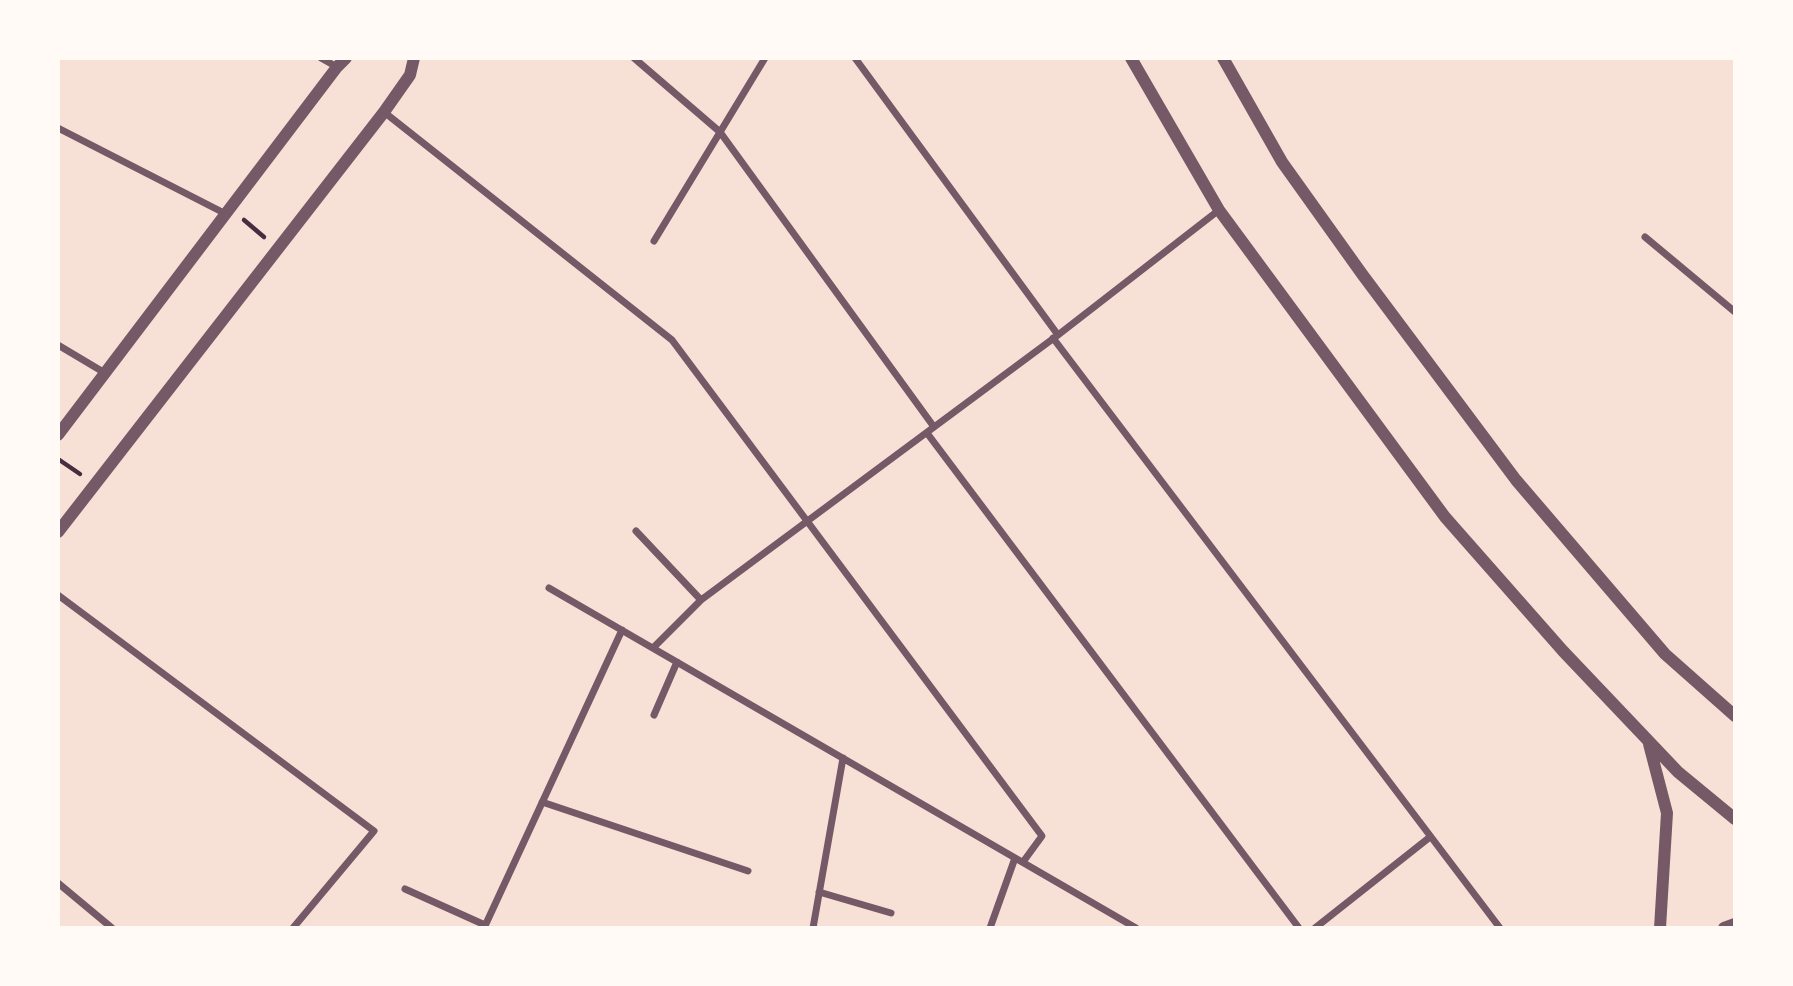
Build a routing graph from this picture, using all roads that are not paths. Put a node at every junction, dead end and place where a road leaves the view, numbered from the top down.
1 (321, 58) edge
2 (414, 58) edge
3 (634, 58) edge
4 (765, 58) edge
5 (855, 58) edge
6 (1131, 58) edge
7 (1223, 58) edge
8 (342, 62) edge
9 (384, 112) junction
10 (58, 128) edge
11 (720, 132) junction
12 (1219, 210) junction
13 (228, 211) junction
14 (1645, 237) dead end
15 (654, 241) dead end
16 (1735, 312) edge
17 (1055, 337) junction
18 (58, 345) edge
19 (105, 373) junction
20 (934, 427) junction
21 (927, 433) junction
22 (58, 435) edge
23 (807, 521) junction
24 (636, 531) dead end
25 (58, 532) edge
26 (549, 588) dead end
27 (58, 595) edge
28 (701, 600) junction
29 (622, 630) junction
30 (653, 648) junction
31 (677, 662) junction
32 (654, 715) dead end
33 (1735, 716) edge
34 (1648, 740) junction
35 (843, 758) junction
36 (542, 802) junction
37 (1735, 819) edge
38 (1430, 836) junction
39 (1015, 858) junction
40 (1023, 862) junction
41 (748, 871) dead end
42 (58, 883) edge
43 (405, 889) dead end
44 (819, 892) junction
45 (891, 913) dead end
46 (1735, 924) edge
47 (484, 927) edge
48 (112, 928) edge
49 (293, 928) edge
50 (813, 928) edge
51 (990, 928) edge
52 (1136, 928) edge
53 (1299, 928) edge
54 (1315, 928) edge
55 (1500, 928) edge
56 (1660, 928) edge
57 (1724, 928) edge

1 - 8 street
2 - 9 street
3 - 11 street
4 - 11 street
5 - 17 street
6 - 12 street
7 - 33 street
8 - 13 street
9 - 23 street
9 - 25 street
10 - 13 street
11 - 15 street
11 - 20 street
12 - 17 street
12 - 34 street
13 - 19 street
14 - 16 street
17 - 20 street
17 - 38 street
18 - 19 street
19 - 22 street
20 - 21 street
21 - 23 street
21 - 53 street
23 - 28 street
23 - 40 street
24 - 28 street
26 - 29 street
27 - 49 street
28 - 30 street
29 - 30 street
29 - 36 street
30 - 31 street
31 - 32 street
31 - 35 street
34 - 37 street
34 - 56 street
35 - 39 street
35 - 44 street
36 - 41 street
36 - 47 street
38 - 54 street
38 - 55 street
39 - 40 street
39 - 51 street
40 - 52 street
42 - 48 street
43 - 47 street
44 - 45 street
44 - 50 street
46 - 57 street

